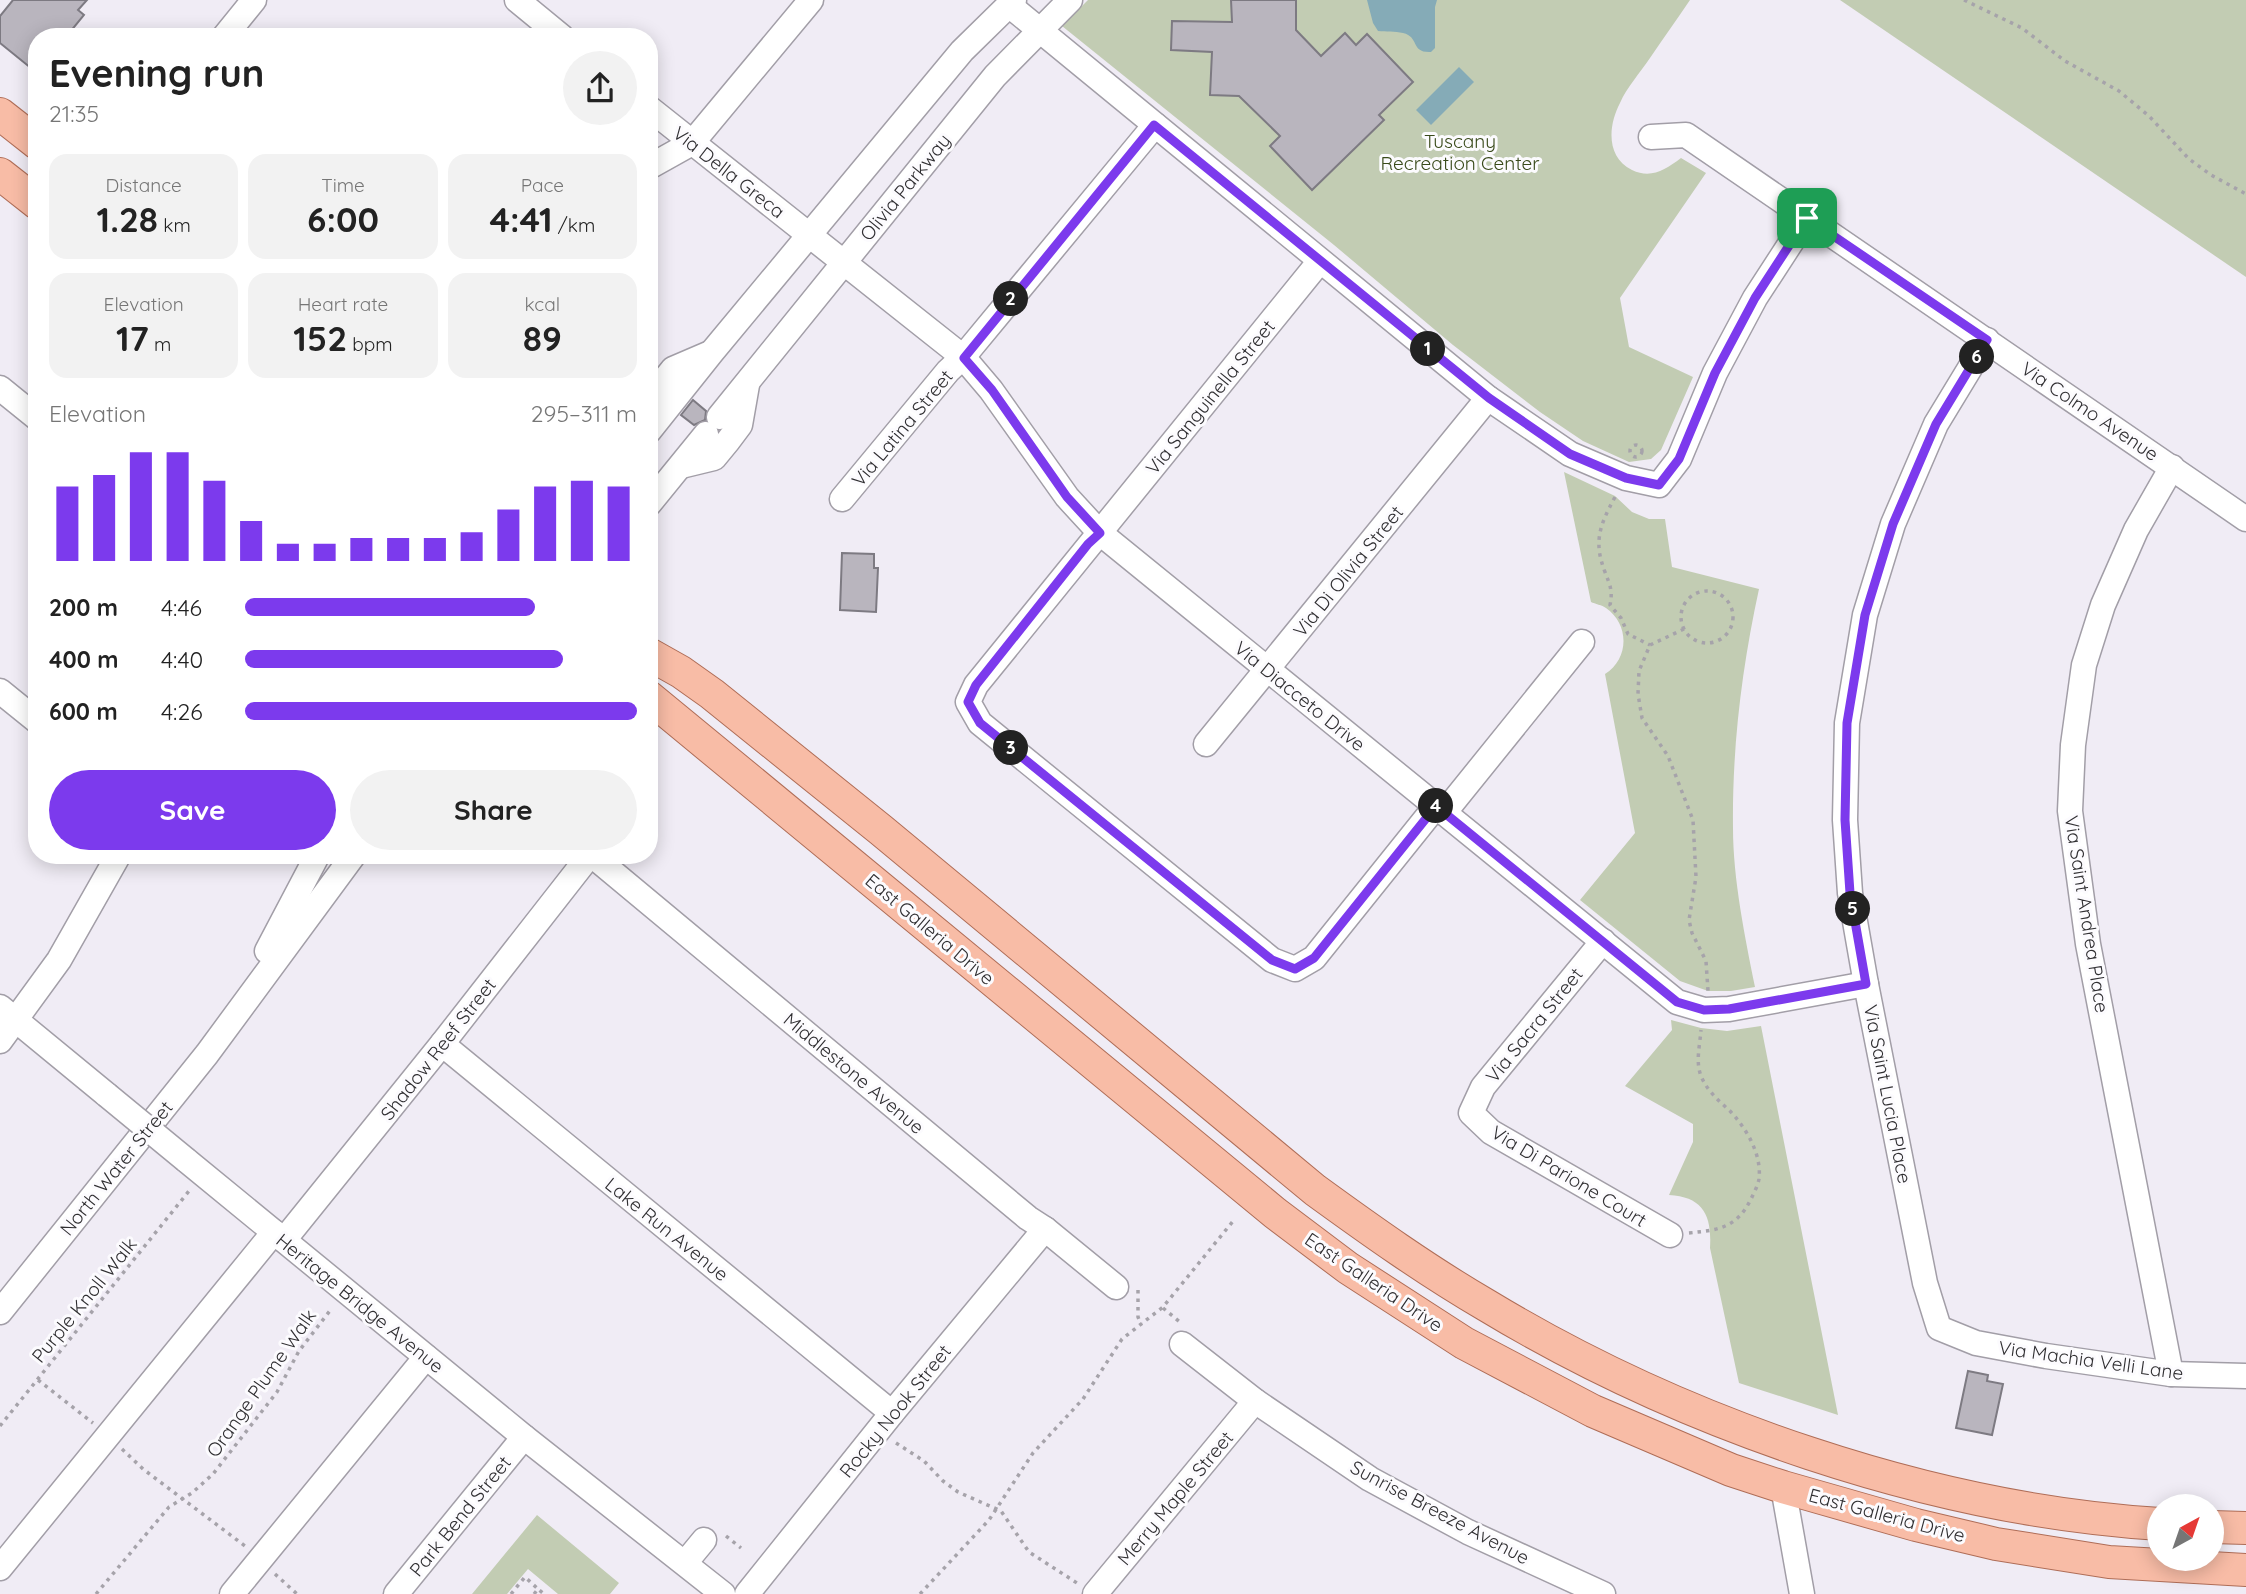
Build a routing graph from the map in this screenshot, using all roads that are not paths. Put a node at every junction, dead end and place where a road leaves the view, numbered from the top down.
1 (254, 0) edge
2 (811, 0) edge
3 (1070, 0) edge
4 (525, 2) edge
5 (1011, 2) edge
6 (231, 28) edge
7 (552, 28) edge
8 (1039, 30) junction
9 (0, 114) edge
10 (658, 115) edge
11 (1154, 125) junction
12 (28, 137) edge
13 (1651, 137) dead end
14 (692, 143) junction
15 (658, 162) edge
16 (0, 174) edge
17 (28, 196) edge
18 (1807, 218) junction
19 (809, 236) junction
20 (1320, 261) junction
21 (843, 262) junction
22 (1987, 340) junction
23 (712, 352) junction
24 (964, 358) junction
25 (747, 381) junction
26 (658, 387) edge
27 (0, 388) edge
28 (1489, 398) junction
29 (28, 411) edge
30 (658, 420) edge
31 (681, 466) junction
32 (2172, 467) junction
33 (658, 493) edge
34 (842, 499) dead end
35 (2246, 519) edge
36 (1100, 533) junction
37 (1582, 642) dead end
38 (658, 659) edge
39 (1267, 670) junction
40 (0, 691) edge
41 (658, 704) edge
42 (28, 713) edge
43 (1206, 744) dead end
44 (1440, 809) junction
45 (113, 864) edge
46 (313, 864) edge
47 (346, 864) edge
48 (585, 864) edge
49 (601, 864) edge
50 (1603, 942) junction
51 (1866, 984) junction
52 (8, 1014) edge
53 (229, 1022) junction
54 (0, 1041) edge
55 (442, 1044) junction
56 (1471, 1113) joint
57 (1045, 1229) junction
58 (1670, 1235) road end
59 (279, 1236) junction
60 (1126, 1286) road end
61 (0, 1312) edge
62 (1939, 1328) joint
63 (1184, 1335) road end
64 (426, 1357) junction
65 (2171, 1374) junction
66 (2246, 1376) edge
67 (1255, 1401) junction
68 (892, 1413) junction
69 (524, 1437) junction
70 (1783, 1487) junction
71 (2147, 1523) edge
72 (2224, 1527) edge
73 (2246, 1528) edge
74 (704, 1540) dead end
75 (685, 1563) junction
76 (0, 1568) edge
77 (2246, 1570) edge
78 (1099, 1589) edge
79 (232, 1594) edge
80 (396, 1594) edge
81 (723, 1594) edge
82 (747, 1594) edge
83 (1603, 1594) edge
84 (1802, 1594) edge

1 - 6 street
2 - 14 street
3 - 8 street, Olivia Parkway
4 - 7 street
5 - 8 street
5 - 19 street
8 - 11 street
8 - 21 street, Olivia Parkway
9 - 12 main road
10 - 14 street, Via Della Greca
11 - 20 street
11 - 24 street, Via Latina Street
13 - 18 street, Via Colmo Avenue
14 - 15 street
14 - 19 street, Via Della Greca
16 - 17 main road
18 - 22 street, Via Colmo Avenue
18 - 28 street
19 - 21 street, Via Diacceto Drive
19 - 23 street
20 - 28 street
20 - 36 street, Via Sanguinella Street
21 - 24 street, Via Diacceto Drive
21 - 25 street, Olivia Parkway
22 - 32 street, Via Colmo Avenue
22 - 51 street, Via Saint Lucia Place
23 - 26 street
23 - 30 street
24 - 34 street, Via Latina Street
24 - 36 street, Via Diacceto Drive
25 - 31 street, Olivia Parkway
25 - 31 street, Olivia Parkway
27 - 29 street
28 - 39 street, Via Di Olivia Street
31 - 33 street, Olivia Parkway
32 - 35 street, Via Colmo Avenue
32 - 65 street, Via Saint Andrea Place
36 - 39 street, Via Diacceto Drive
36 - 44 street, Via Sanguinella Street
37 - 44 street
38 - 71 main road, East Galleria Drive
39 - 43 street, Via Di Olivia Street
39 - 44 street, Via Diacceto Drive
40 - 42 street
41 - 70 main road, East Galleria Drive
44 - 50 street, Via Diacceto Drive
45 - 52 street
46 - 53 street, North Water Street
47 - 53 street, North Water Street
48 - 55 street, Shadow Reef Street
49 - 57 street, Middlestone Avenue
50 - 51 street, Via Diacceto Drive
50 - 56 street, Via Sacra Street
51 - 62 street, Via Saint Lucia Place
52 - 54 street
52 - 59 street, Heritage Bridge Avenue, bridge
53 - 61 street, North Water Street
55 - 59 street, Shadow Reef Street
55 - 68 street, Lake Run Avenue
56 - 58 street, Via Di Parione Court
57 - 60 street, Middlestone Avenue
57 - 68 street, Rocky Nook Street
59 - 64 street, Heritage Bridge Avenue
59 - 76 street, Shadow Reef Street
62 - 65 street, Via Machia Velli Lane
63 - 67 street, Sunrise Breeze Avenue
64 - 69 street, Heritage Bridge Avenue
64 - 79 street
65 - 66 street, Via Machia Velli Lane
67 - 78 street, Merry Maple Street
67 - 83 street, Sunrise Breeze Avenue
68 - 82 street, Rocky Nook Street
69 - 75 street, Heritage Bridge Avenue
69 - 80 street, Park Bend Street
70 - 77 main road, East Galleria Drive
70 - 84 street
72 - 73 main road
74 - 75 street
75 - 81 street, Heritage Bridge Avenue

